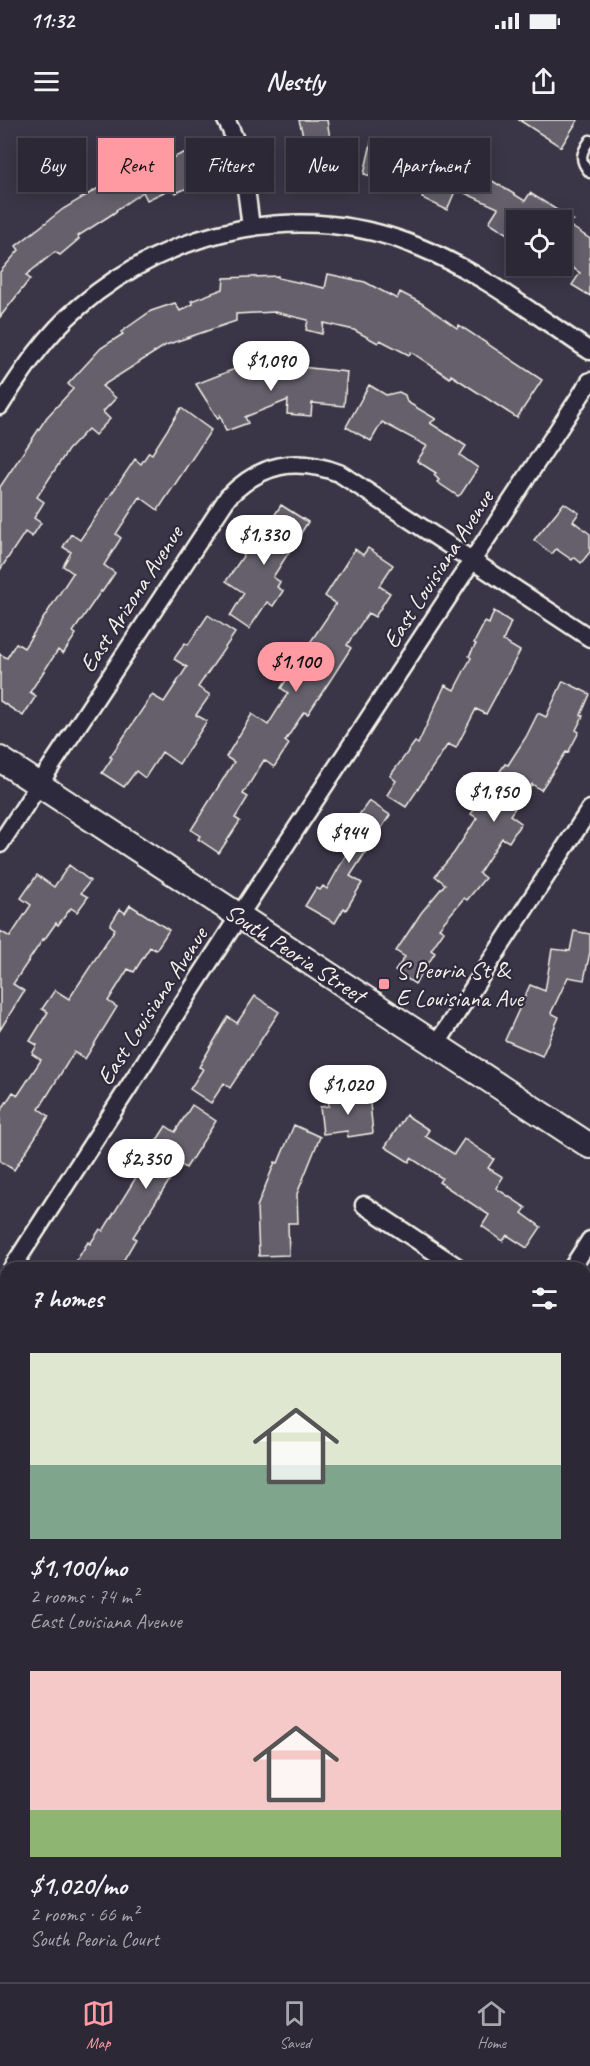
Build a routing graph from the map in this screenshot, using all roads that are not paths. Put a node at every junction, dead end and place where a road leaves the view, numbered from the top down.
1 (225, 120) edge
2 (590, 140) edge
3 (590, 173) edge
4 (251, 227) junction
5 (590, 351) edge
6 (590, 381) edge
7 (0, 406) edge
8 (472, 560) junction
9 (590, 638) edge
10 (0, 759) edge
11 (38, 784) junction
12 (590, 809) edge
13 (0, 844) edge
14 (239, 916) junction
15 (436, 1045) junction
16 (590, 1146) edge
17 (364, 1205) dead end
18 (590, 1240) edge
19 (16, 1262) edge
20 (450, 1262) edge
21 (576, 1262) edge

1 - 4 street
2 - 3 lane
4 - 5 street
4 - 7 street
6 - 8 street, East Louisiana Avenue
8 - 9 street, East Arizona Avenue
8 - 11 street, East Arizona Avenue
8 - 14 street, East Louisiana Avenue
10 - 11 main road, South Peoria Street
11 - 13 street, East Arizona Avenue
11 - 14 main road, South Peoria Street
12 - 15 street
14 - 15 main road, South Peoria Street
14 - 19 street, East Louisiana Avenue
15 - 16 main road, South Peoria Street
17 - 20 street
18 - 21 street

